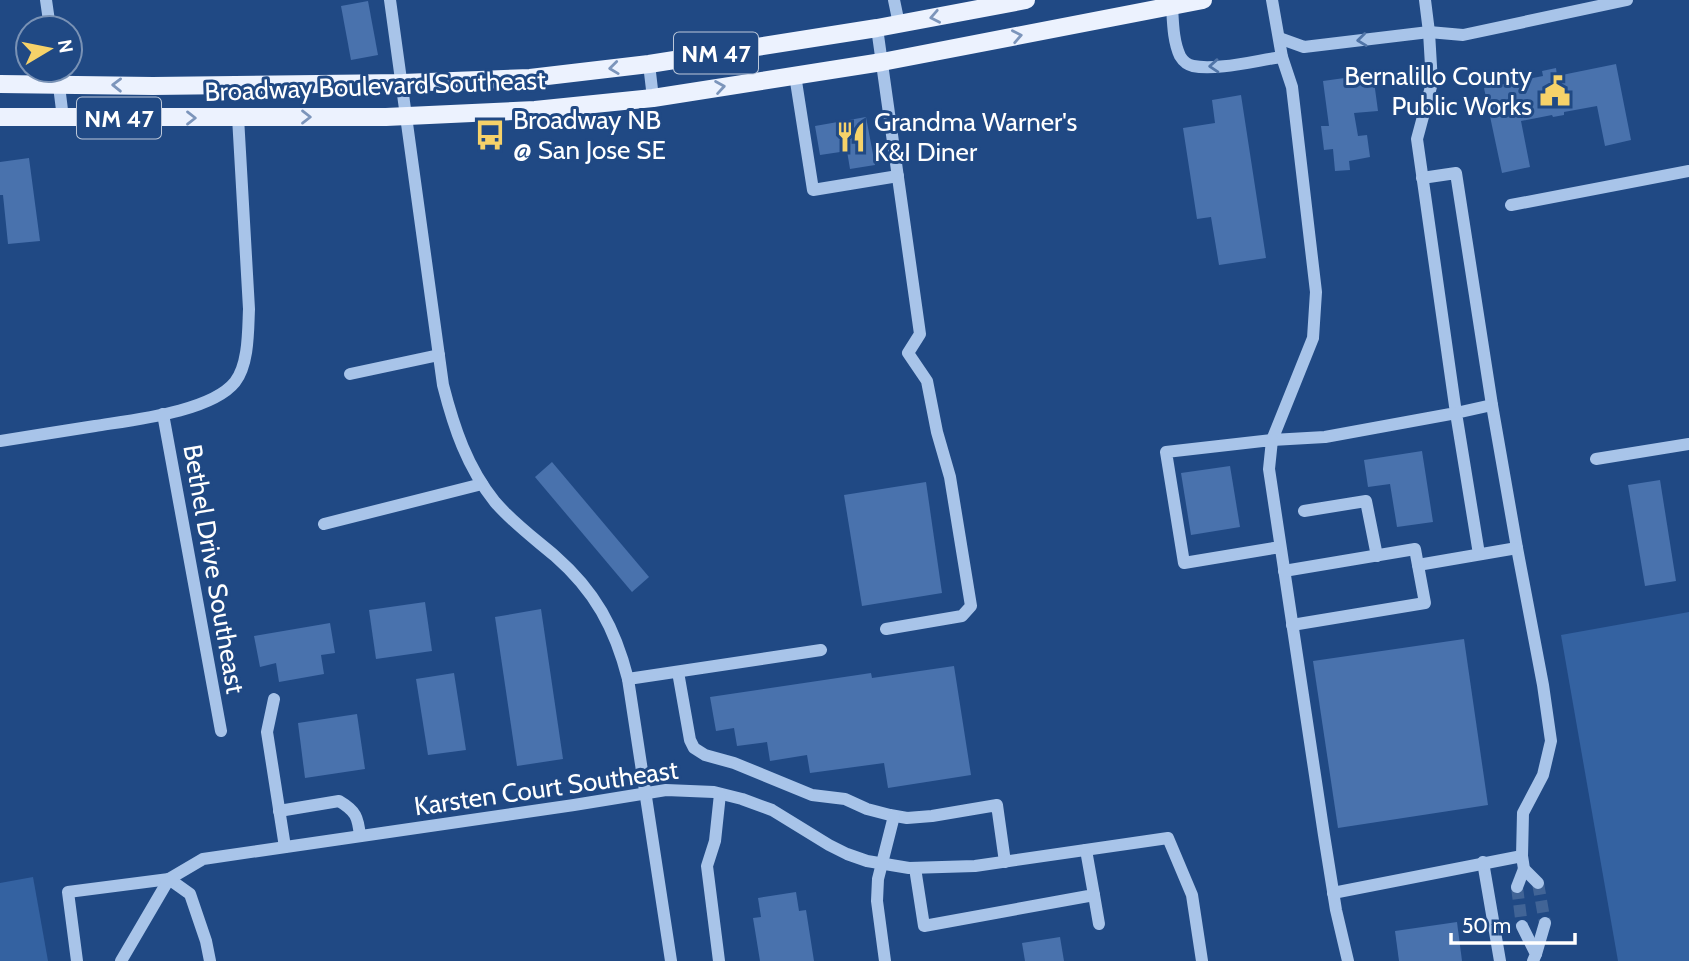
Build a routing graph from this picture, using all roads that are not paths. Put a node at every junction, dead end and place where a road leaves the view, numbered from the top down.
1 (390, 0) edge
2 (894, 0) edge
3 (1026, 0) edge
4 (1203, 0) edge
5 (1272, 0) edge
6 (1425, 0) edge
7 (1627, 0) edge
8 (1164, 5) edge
9 (899, 24) junction
10 (877, 28) junction
11 (1429, 32) junction
12 (1279, 38) junction
13 (1282, 57) junction
14 (882, 62) junction
15 (649, 64) junction
16 (795, 75) junction
17 (84, 79) edge
18 (403, 83) junction
19 (59, 84) edge
20 (653, 98) junction
21 (0, 117) edge
22 (238, 117) junction
23 (407, 117) junction
24 (64, 118) junction
25 (1689, 171) edge
26 (898, 176) junction
27 (1422, 178) junction
28 (1511, 205) dead end
29 (439, 355) junction
30 (350, 374) dead end
31 (1492, 405) junction
32 (1456, 413) junction
33 (163, 414) junction
34 (1272, 440) junction
35 (0, 442) edge
36 (1689, 444) edge
37 (1596, 459) dead end
38 (482, 484) junction
39 (1304, 511) dead end
40 (324, 524) dead end
41 (1280, 547) junction
42 (1517, 548) junction
43 (1479, 554) junction
44 (1377, 556) junction
45 (1418, 565) junction
46 (1284, 571) junction
47 (1292, 625) junction
48 (886, 629) dead end
49 (821, 650) dead end
50 (678, 672) junction
51 (628, 679) junction
52 (274, 699) dead end
53 (221, 731) dead end
54 (646, 793) junction
55 (720, 794) junction
56 (279, 811) junction
57 (894, 816) junction
58 (360, 836) junction
59 (285, 847) junction
60 (1086, 850) junction
61 (1005, 862) junction
62 (1483, 862) junction
63 (1523, 862) junction
64 (882, 864) junction
65 (915, 868) junction
66 (169, 879) junction
67 (1538, 883) tunnel mouth
68 (1517, 887) tunnel mouth
69 (1334, 893) junction
70 (1094, 895) junction
71 (1545, 923) tunnel mouth
72 (1099, 924) dead end
73 (1522, 926) tunnel mouth
74 (1534, 957) edge
75 (77, 961) edge
76 (121, 961) edge
77 (207, 961) edge
78 (671, 961) edge
79 (719, 961) edge
80 (885, 961) edge
81 (1202, 961) edge
82 (1348, 961) edge
83 (1500, 961) edge

1 - 18 street
2 - 9 street
3 -> 9 main road, Broadway Boulevard Southeast / NM 47
4 - 8 main road, Broadway Boulevard Southeast / NM 47
5 - 12 street
6 - 11 street
7 - 11 street
13 -> 8 street
14 -> 8 main road, Broadway Boulevard Southeast / NM 47
9 - 10 main road, Broadway Boulevard Southeast / NM 47
10 - 14 street
10 - 15 main road, Broadway Boulevard Southeast / NM 47
11 -> 12 street
11 - 27 street
12 - 13 street
13 - 34 street
14 - 16 main road, Broadway Boulevard Southeast / NM 47
14 - 26 street
15 -> 18 main road, Broadway Boulevard Southeast / NM 47
15 - 20 street
20 -> 16 main road, Broadway Boulevard Southeast / NM 47
16 - 26 street
18 -> 17 main road, Broadway Boulevard Southeast / NM 47
18 - 23 street
19 - 24 street
20 - 23 main road, Broadway Boulevard Southeast / NM 47
21 - 24 main road, Broadway Boulevard Southeast / NM 47
22 -> 23 main road, Broadway Boulevard Southeast / NM 47
24 -> 22 main road, Broadway Boulevard Southeast / NM 47
22 - 33 street
23 - 29 street
25 - 28 street
26 - 48 street
27 - 31 street
27 - 32 street
29 - 30 street
29 - 38 street
31 - 32 street
31 - 42 street
32 - 34 street
32 - 43 street
33 - 35 street
33 - 53 street, Bethel Drive Southeast
34 - 41 street
34 - 41 street
36 - 37 street
38 - 40 street
38 - 51 street
39 - 44 street
41 - 46 street
42 - 43 street
42 - 63 street
43 - 45 street
44 - 45 street
44 - 46 street
45 - 47 street
46 - 47 street
47 - 69 street
49 - 50 street
50 - 51 street
50 - 57 street
51 - 54 street
52 - 56 street
54 - 55 street, Karsten Court Southeast
54 - 58 street, Karsten Court Southeast
54 - 78 street
55 - 64 street, Karsten Court Southeast
55 - 79 street
56 - 58 street
56 - 59 street
57 - 61 street
57 - 64 street
58 - 59 street, Karsten Court Southeast
59 - 66 street, Karsten Court Southeast
60 - 61 street, Karsten Court Southeast
60 - 70 street
60 - 81 street, Karsten Court Southeast
61 - 65 street, Karsten Court Southeast
62 - 63 street
62 - 69 street
62 - 83 street
63 - 67 street
63 - 68 street
64 - 65 street, Karsten Court Southeast
64 - 80 street
65 - 70 street
66 - 75 street
66 - 76 street
66 - 77 street
69 - 82 street
70 - 72 street
71 - 74 street
73 - 74 street

